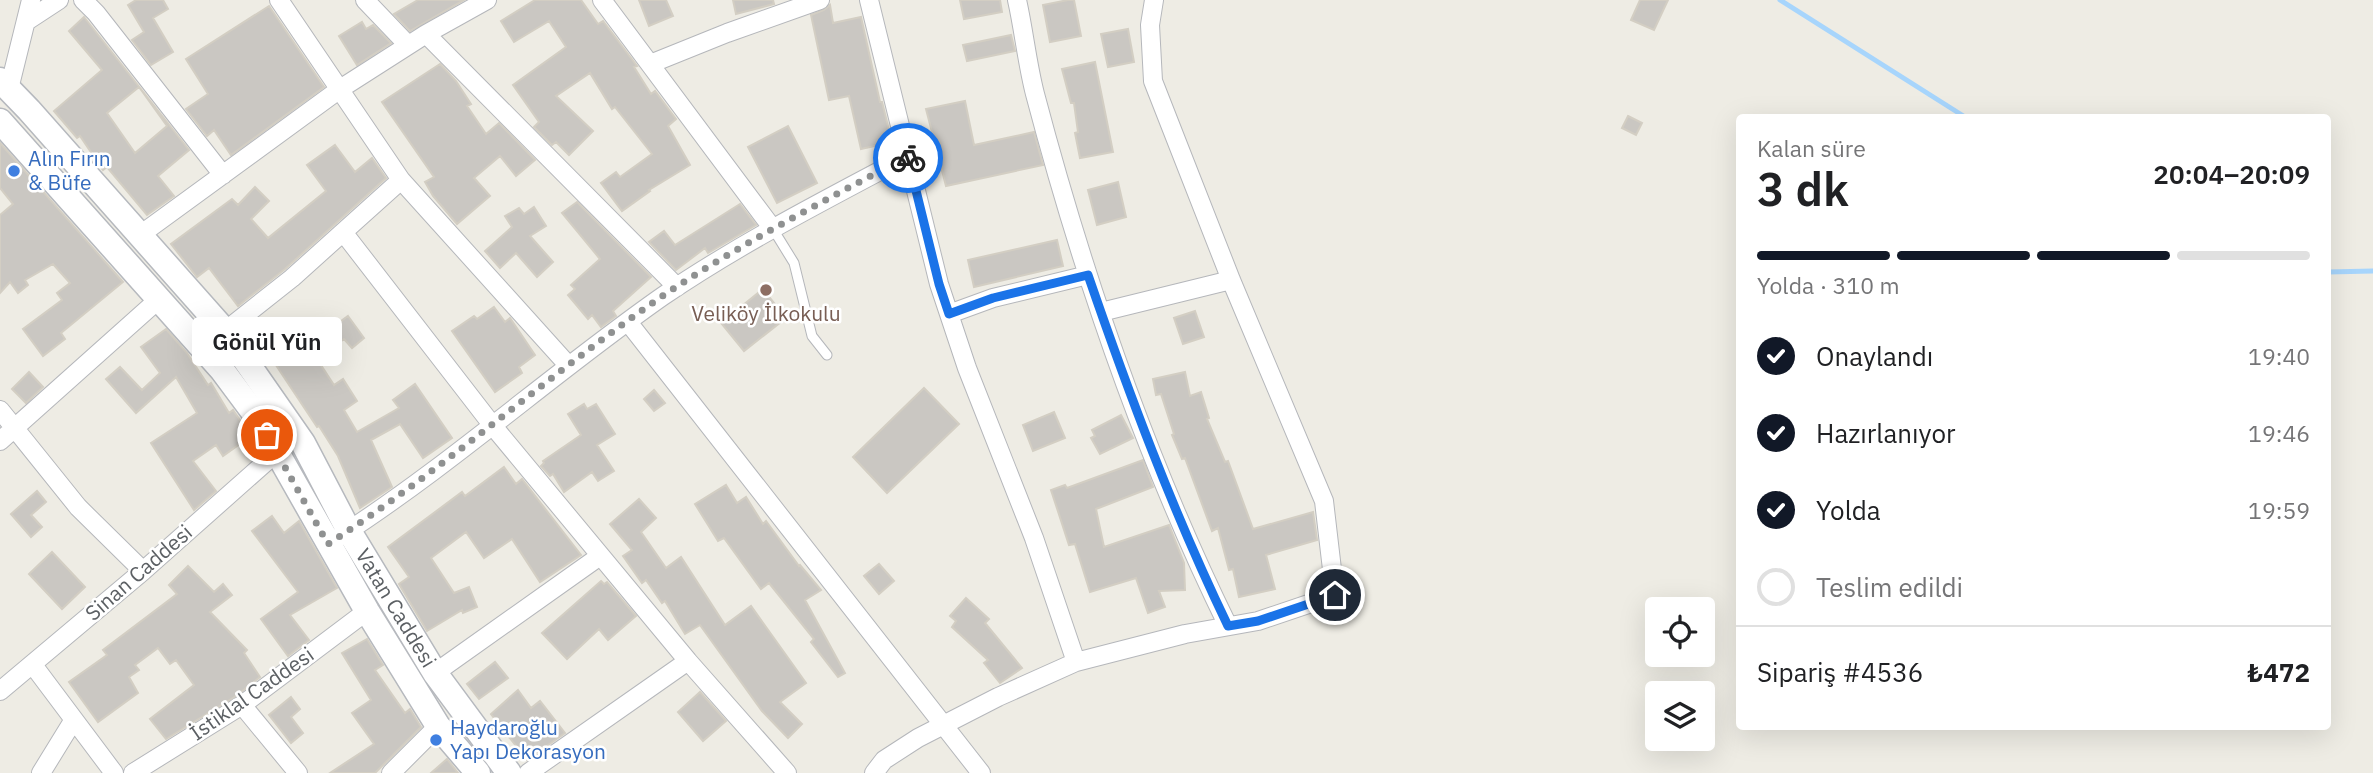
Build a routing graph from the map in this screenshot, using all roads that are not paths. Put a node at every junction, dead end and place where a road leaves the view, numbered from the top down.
1 (32, 0) edge
2 (59, 0) edge
3 (83, 0) edge
4 (279, 0) edge
5 (365, 0) edge
6 (487, 0) edge
7 (602, 0) edge
8 (820, 0) edge
9 (869, 0) edge
10 (1017, 0) edge
11 (1154, 0) edge
12 (27, 21) junction
13 (426, 34) junction
14 (408, 46) junction
15 (650, 64) junction
16 (4, 85) edge
17 (340, 89) junction
18 (0, 121) edge
19 (908, 156) junction
20 (223, 175) junction
21 (401, 180) junction
22 (773, 229) junction
23 (343, 232) junction
24 (140, 235) junction
25 (1088, 275) junction
26 (1231, 280) junction
27 (677, 287) junction
28 (159, 299) junction
29 (1101, 312) junction
30 (949, 314) junction
31 (628, 322) junction
32 (225, 331) junction
33 (827, 355) dead end
34 (568, 365) junction
35 (0, 410) edge
36 (493, 426) junction
37 (15, 428) junction
38 (0, 441) edge
39 (276, 453) junction
40 (339, 537) junction
41 (600, 556) junction
42 (143, 571) junction
43 (367, 611) junction
44 (1228, 626) junction
45 (688, 661) junction
46 (1076, 662) junction
47 (33, 665) junction
48 (435, 673) junction
49 (2, 686) edge
50 (242, 705) junction
51 (73, 721) junction
52 (944, 725) junction
53 (438, 726) junction
54 (41, 773) edge
55 (114, 773) edge
56 (133, 773) edge
57 (298, 773) edge
58 (391, 773) edge
59 (478, 773) edge
60 (509, 773) edge
61 (528, 773) edge
62 (787, 773) edge
63 (874, 773) edge
64 (981, 773) edge

1 - 12 street
2 - 12 street
3 - 20 street
4 - 17 street
5 - 14 street
6 - 13 street
7 - 15 street
8 - 15 street
9 - 19 street
10 - 25 street
11 - 26 street
12 - 16 street
13 - 14 street
13 - 27 street
14 - 17 street
15 - 22 street
16 - 24 main road, Vatan Caddesi
17 - 20 street
17 - 21 street
18 - 28 main road, Vatan Caddesi
19 - 22 street
19 - 30 street
20 - 24 street
21 - 23 street
21 - 34 street
22 - 27 street
22 - 33 lane
23 - 32 street
23 - 36 street
24 - 32 main road, Vatan Caddesi
25 - 29 street
25 - 30 street
26 - 29 street
26 - 44 street
27 - 31 street
28 - 37 street
28 - 39 main road, Vatan Caddesi
29 - 44 street
30 - 46 street
31 - 34 street
31 - 52 street
32 - 40 main road, Vatan Caddesi
34 - 36 street
35 - 37 street
36 - 40 street
36 - 41 street
37 - 38 street
37 - 42 street
39 - 40 main road, Vatan Caddesi
39 - 42 street, Sinan Caddesi
40 - 43 main road, Vatan Caddesi
40 - 48 main road, Vatan Caddesi
41 - 45 street
41 - 48 street
42 - 47 street, Sinan Caddesi
43 - 50 street, İstiklal Caddesi
43 - 53 main road, Vatan Caddesi
44 - 46 street
45 - 61 street
45 - 62 street
46 - 52 street
47 - 49 street, Sinan Caddesi
47 - 51 street
48 - 60 main road, Vatan Caddesi
50 - 56 street, İstiklal Caddesi
50 - 57 street
51 - 54 street
51 - 55 street
52 - 63 street
52 - 64 street
53 - 58 street
53 - 59 main road, Vatan Caddesi

